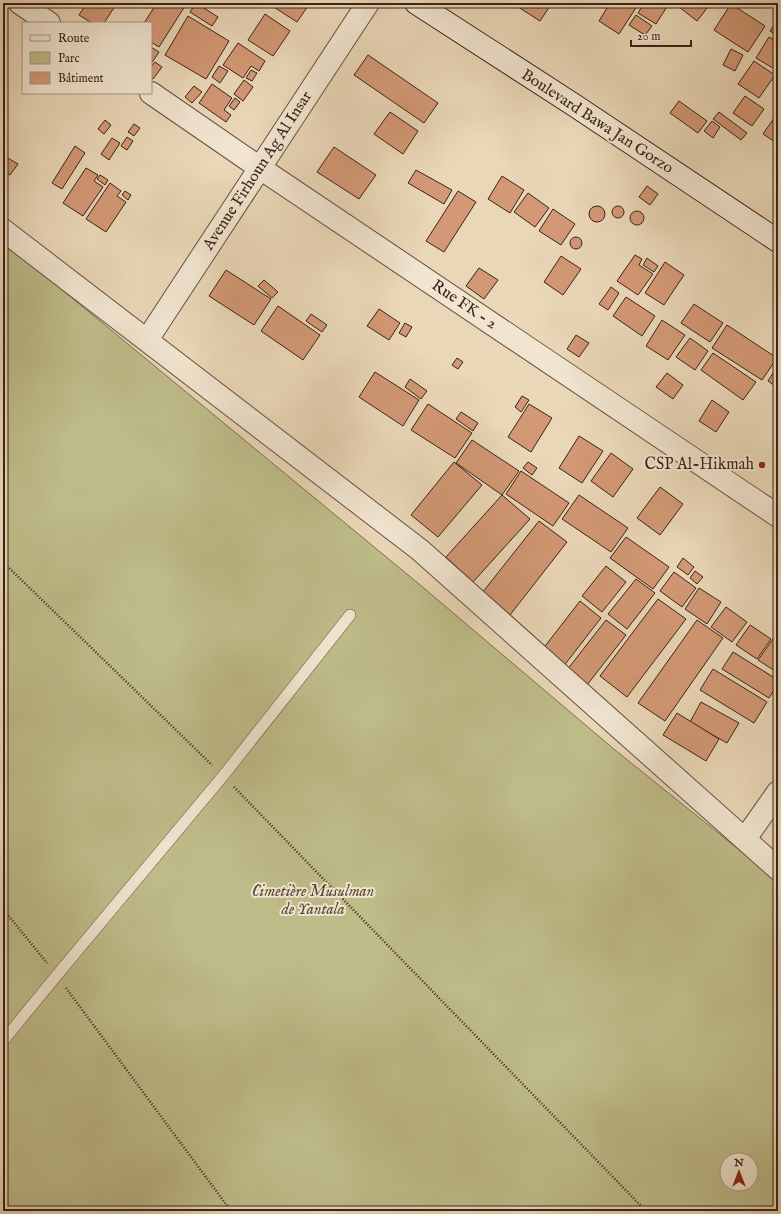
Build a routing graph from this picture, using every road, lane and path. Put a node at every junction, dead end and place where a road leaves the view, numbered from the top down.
1 (20, 3) edge
2 (368, 3) edge
3 (416, 3) edge
4 (48, 22) edge
5 (152, 94) edge
6 (260, 168) junction
7 (3, 230) edge
8 (776, 235) edge
9 (147, 340) junction
10 (778, 516) edge
11 (3, 562) edge
12 (350, 615) dead end
13 (223, 776) junction
14 (778, 792) edge
15 (745, 840) junction
16 (778, 868) edge
17 (3, 909) edge
18 (56, 975) junction
19 (3, 1041) edge
20 (232, 1211) edge
21 (646, 1211) edge

1 - 4 street
2 - 6 street, Avenue Firhoun Ag Al Insar
3 - 8 street, Boulevard Bawa Jan Gorzo
5 - 6 street, Rue FK - 2
6 - 9 street, Avenue Firhoun Ag Al Insar
6 - 10 street, Rue FK - 2
7 - 9 street
9 - 15 street
11 - 13 path
12 - 13 lane
13 - 18 lane
13 - 21 path
14 - 15 street
15 - 16 street
17 - 18 path
18 - 19 lane
18 - 20 path

